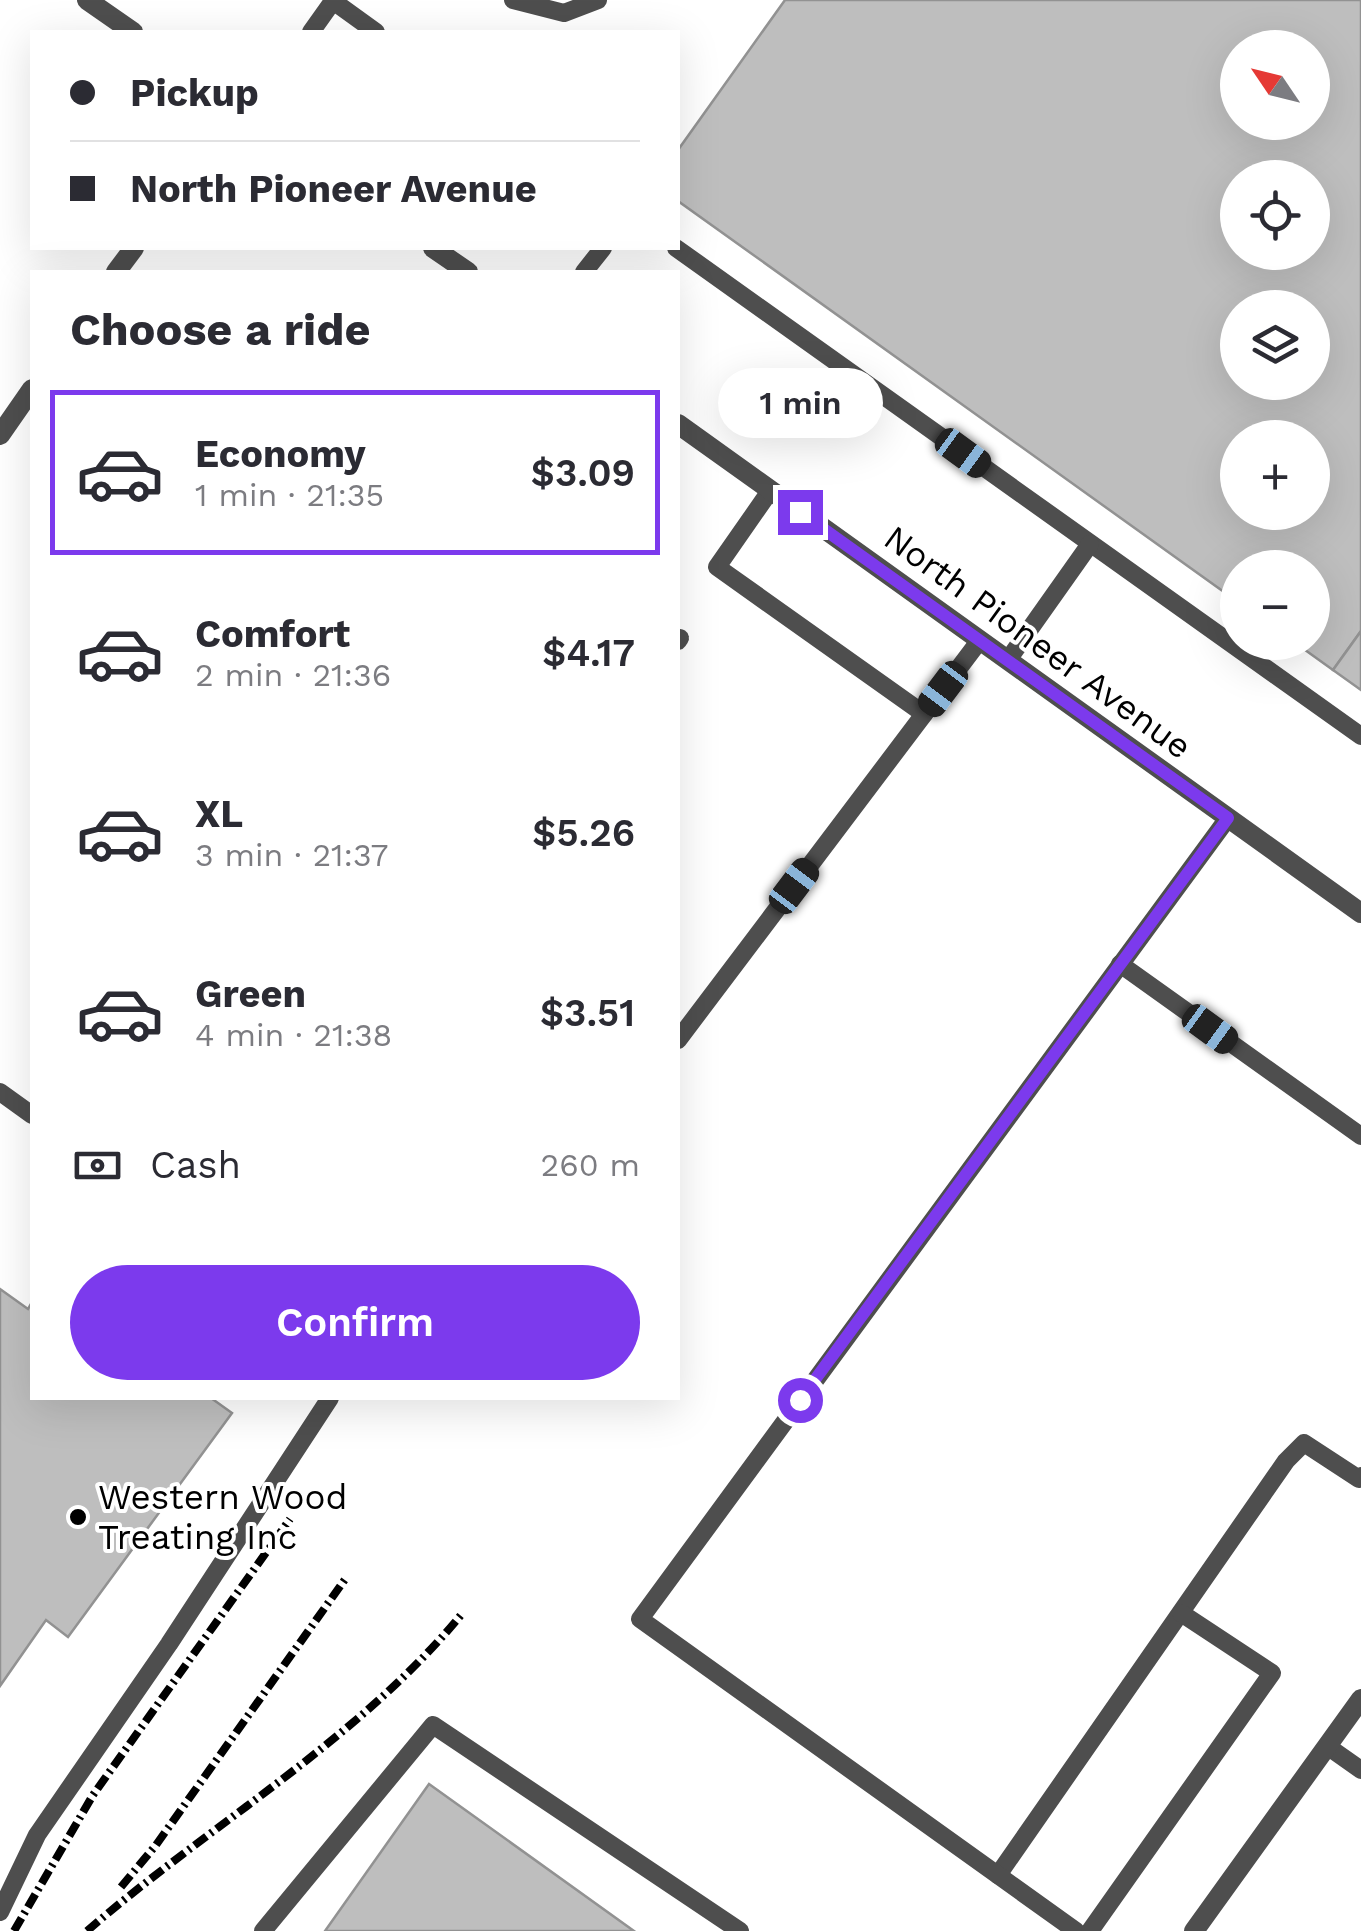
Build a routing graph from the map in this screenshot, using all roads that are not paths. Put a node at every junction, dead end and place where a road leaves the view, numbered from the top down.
1 (87, 0) edge
2 (513, 0) edge
3 (598, 0) edge
4 (333, 1) edge
5 (130, 30) edge
6 (312, 30) edge
7 (373, 30) edge
8 (436, 250) edge
9 (601, 250) edge
10 (679, 250) edge
11 (465, 270) edge
12 (586, 270) edge
13 (30, 392) edge
14 (680, 425) edge
15 (0, 434) edge
16 (770, 491) junction
17 (1090, 544) junction
18 (980, 640) junction
19 (1008, 660) junction
20 (924, 714) junction
21 (1361, 736) edge
22 (1228, 818) junction
23 (1361, 913) edge
24 (1120, 964) junction
25 (680, 1037) edge
26 (0, 1092) edge
27 (30, 1114) edge
28 (1361, 1136) edge
29 (329, 1400) edge
30 (1361, 1476) edge
31 (1181, 1612) junction
32 (1361, 1698) edge
33 (1327, 1746) junction
34 (1361, 1770) edge
35 (998, 1875) junction
36 (0, 1912) edge
37 (264, 1931) edge
38 (740, 1931) edge
39 (1076, 1931) edge
40 (1090, 1931) edge
41 (1194, 1931) edge

1 - 5 street
2 - 3 lane
4 - 6 lane
4 - 7 lane
8 - 11 street
9 - 12 lane
10 - 17 lane
13 - 15 street
14 - 16 street, North Pioneer Avenue
16 - 18 street, North Pioneer Avenue
16 - 20 lane
17 - 19 lane
17 - 21 lane
18 - 19 street, North Pioneer Avenue
18 - 20 lane
19 - 22 street, North Pioneer Avenue
20 - 25 lane
22 - 23 street, North Pioneer Avenue
22 - 24 lane
24 - 28 lane
24 - 35 lane
26 - 27 lane
29 - 36 lane
30 - 31 lane
31 - 35 lane
31 - 40 lane
32 - 33 street
33 - 34 lane
33 - 41 street
35 - 39 lane
37 - 38 lane

